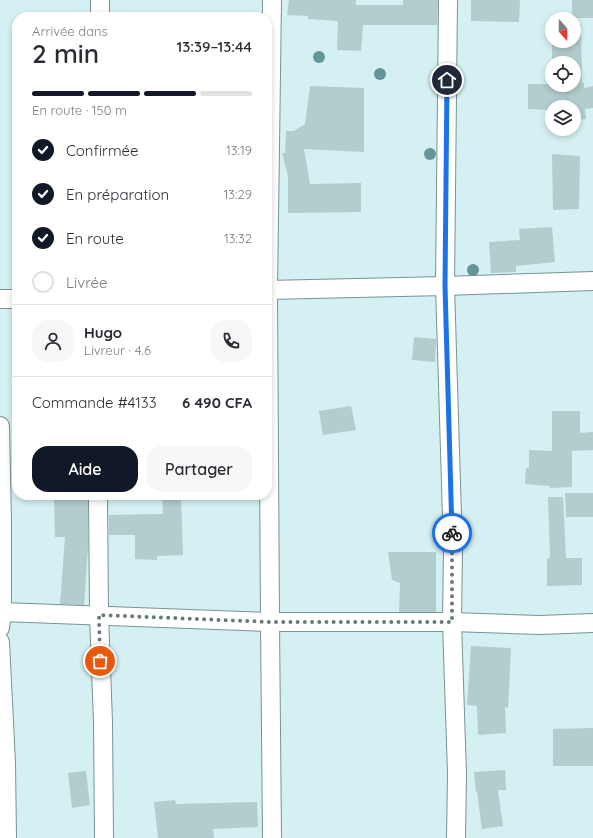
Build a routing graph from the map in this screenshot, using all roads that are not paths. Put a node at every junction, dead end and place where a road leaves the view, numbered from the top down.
1 (100, 0) edge
2 (272, 0) edge
3 (448, 0) edge
4 (100, 12) edge
5 (272, 12) edge
6 (593, 281) edge
7 (445, 286) junction
8 (272, 290) edge
9 (12, 298) edge
10 (0, 299) edge
11 (0, 426) edge
12 (98, 500) edge
13 (269, 500) edge
14 (99, 615) junction
15 (1, 620) edge
16 (270, 622) junction
17 (452, 622) junction
18 (593, 623) edge
19 (0, 642) edge
20 (8, 838) edge
21 (104, 838) edge
22 (272, 838) edge
23 (456, 838) edge

1 - 4 street
2 - 5 street
3 - 7 street
6 - 7 street
7 - 8 street
7 - 17 street
9 - 10 street
11 - 15 street
12 - 14 street
13 - 16 street
14 - 15 street
14 - 16 street
14 - 21 street
16 - 17 street
16 - 22 street
17 - 18 street
17 - 23 street
19 - 20 street

